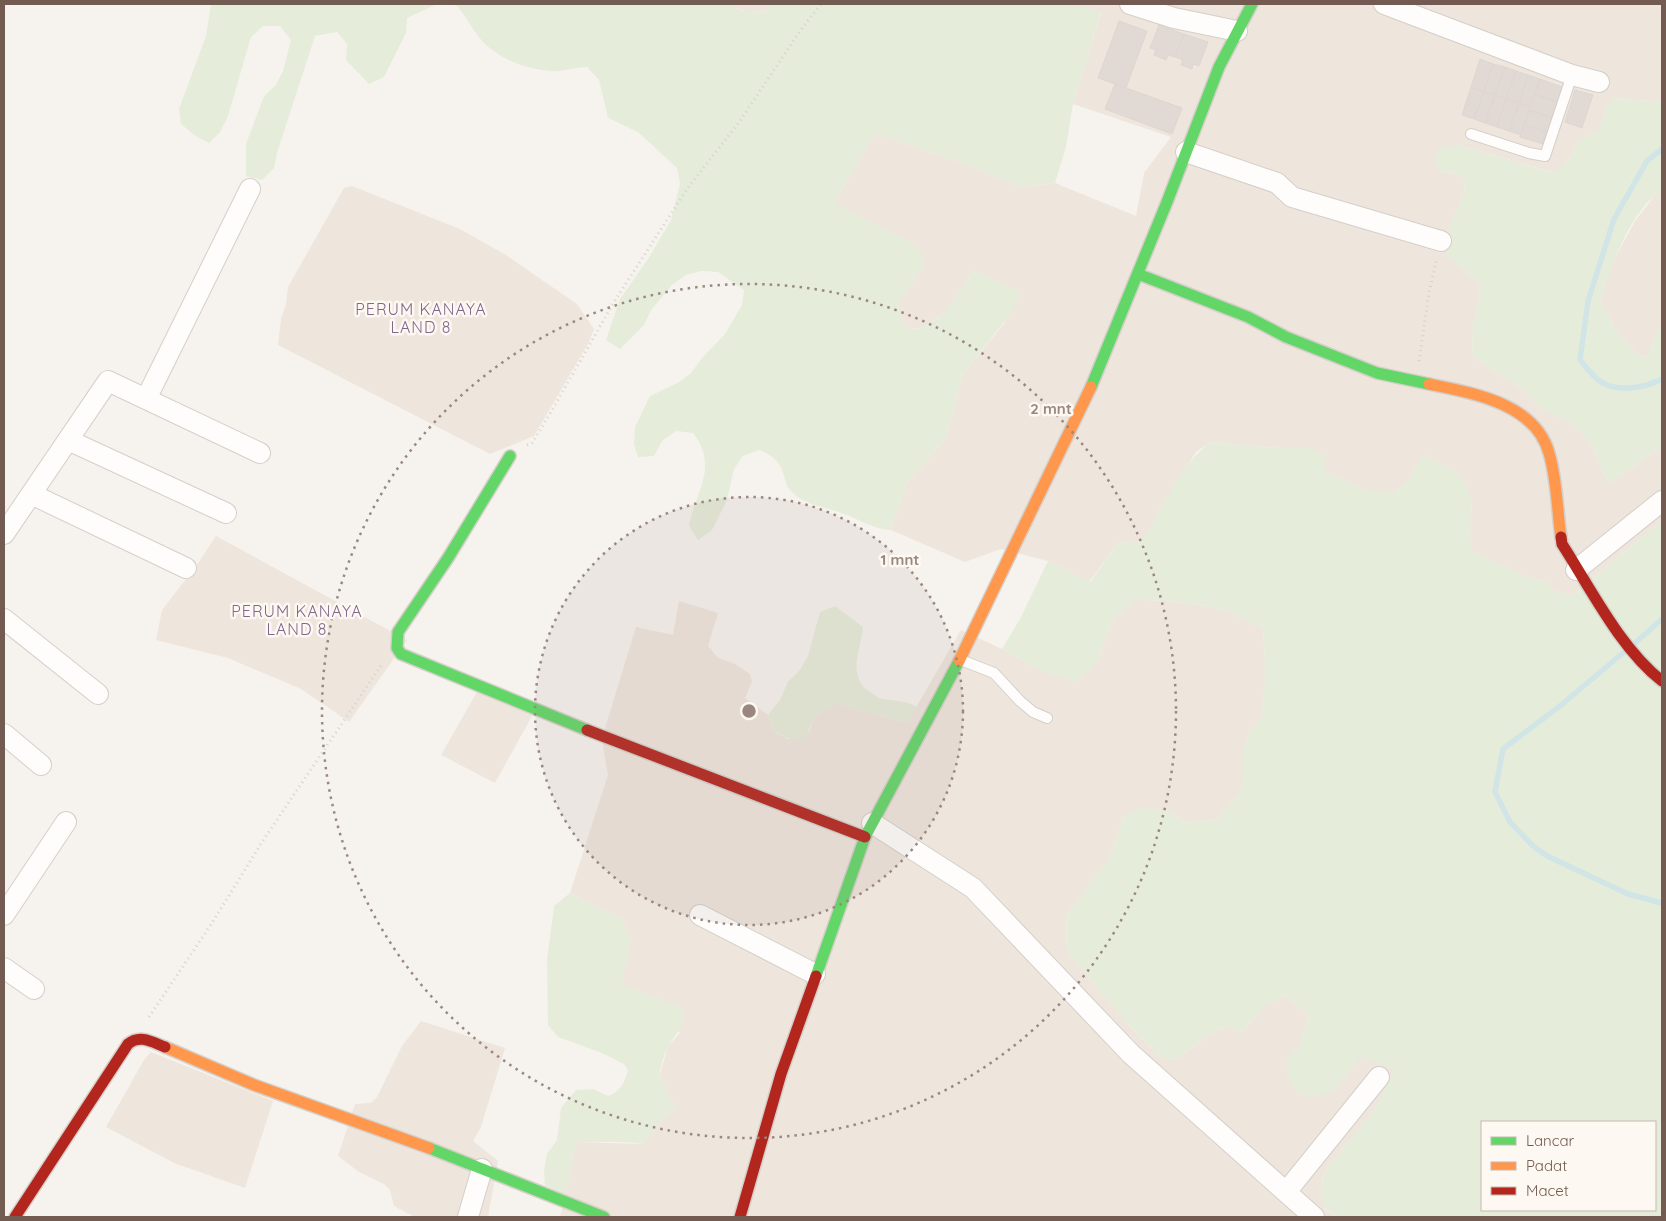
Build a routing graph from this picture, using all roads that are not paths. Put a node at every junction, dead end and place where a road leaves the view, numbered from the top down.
1 (1130, 4) edge
2 (1252, 4) edge
3 (1384, 4) edge
4 (1237, 31) junction
5 (1572, 74) junction
6 (1599, 82) dead end
7 (1471, 134) dead end
8 (1186, 152) junction
9 (250, 189) dead end
10 (1441, 241) road end
11 (1138, 274) junction
12 (146, 399) junction
13 (68, 440) junction
14 (260, 454) dead end
15 (510, 456) road end
16 (31, 494) junction
17 (1662, 501) edge
18 (226, 513) dead end
19 (4, 534) edge
20 (186, 568) dead end
21 (1576, 570) junction
22 (4, 619) edge
23 (960, 660) junction
24 (1662, 681) edge
25 (98, 694) dead end
26 (1047, 718) dead end
27 (4, 734) edge
28 (41, 765) dead end
29 (66, 822) dead end
30 (869, 830) junction
31 (700, 914) dead end
32 (4, 915) edge
33 (4, 968) edge
34 (815, 974) junction
35 (34, 989) dead end
36 (1379, 1077) dead end
37 (482, 1170) junction
38 (1286, 1192) junction
39 (1307, 1215) edge
40 (15, 1217) edge
41 (468, 1217) edge
42 (604, 1217) edge
43 (740, 1217) edge

1 - 4 street
2 - 4 street
3 - 5 street
4 - 8 street
5 - 6 street
5 - 7 lane
8 - 10 street
8 - 11 street
9 - 12 street
11 - 21 street
11 - 23 street
12 - 13 street
12 - 14 street
13 - 16 street
13 - 18 street
15 - 30 street
16 - 19 street
16 - 20 street
17 - 21 street
21 - 24 street
22 - 25 street
23 - 26 lane
23 - 30 street
27 - 28 street
29 - 32 street
30 - 34 street
30 - 38 street
31 - 34 street
33 - 35 street
34 - 43 street
36 - 38 street
37 - 40 street
37 - 41 street
37 - 42 street
38 - 39 street

